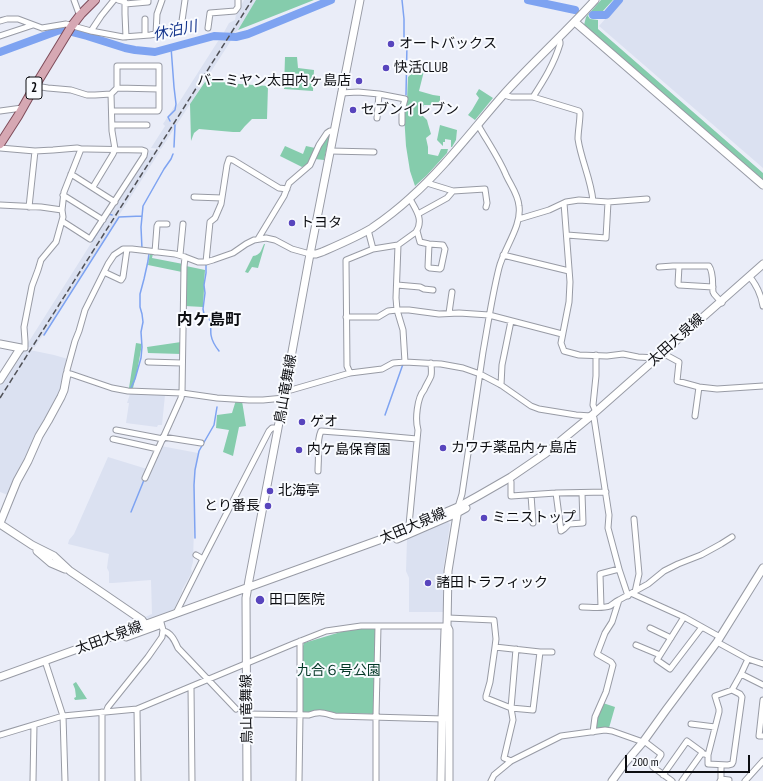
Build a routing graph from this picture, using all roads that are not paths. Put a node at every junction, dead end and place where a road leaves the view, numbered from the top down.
1 (74, 0) edge
2 (95, 0) edge
3 (114, 0) edge
4 (118, 0) edge
5 (148, 0) edge
6 (162, 0) edge
7 (186, 0) edge
8 (238, 0) edge
9 (360, 0) edge
10 (595, 0) edge
11 (125, 4) junction
12 (81, 14) junction
13 (145, 19) dead end
14 (0, 21) edge
15 (575, 22) junction
16 (33, 25) junction
17 (70, 28) junction
18 (208, 28) dead end
19 (91, 31) junction
20 (156, 34) junction
21 (145, 35) junction
22 (0, 36) edge
23 (126, 37) junction
24 (558, 39) junction
25 (35, 86) junction
26 (117, 88) junction
27 (160, 89) junction
28 (342, 93) junction
29 (111, 94) junction
30 (379, 94) junction
31 (504, 95) junction
32 (533, 97) junction
33 (22, 108) junction
34 (0, 111) edge
35 (112, 111) junction
36 (377, 118) dead end
37 (402, 123) dead end
38 (112, 125) junction
39 (147, 125) dead end
40 (478, 125) junction
41 (334, 132) junction
42 (0, 144) edge
43 (0, 148) edge
44 (81, 149) junction
45 (115, 149) junction
46 (36, 151) junction
47 (330, 151) junction
48 (374, 152) dead end
49 (71, 174) junction
50 (427, 183) junction
51 (763, 185) edge
52 (93, 187) junction
53 (287, 189) junction
54 (453, 191) junction
55 (63, 195) junction
56 (194, 197) dead end
57 (222, 198) junction
58 (410, 199) junction
59 (647, 199) dead end
60 (593, 201) junction
61 (115, 202) junction
62 (608, 202) junction
63 (564, 203) junction
64 (0, 205) edge
65 (29, 207) junction
66 (486, 207) dead end
67 (62, 210) junction
68 (418, 214) junction
69 (519, 219) junction
70 (103, 220) junction
71 (62, 221) junction
72 (167, 224) dead end
73 (183, 224) dead end
74 (368, 230) junction
75 (417, 231) junction
76 (567, 235) junction
77 (258, 239) junction
78 (429, 244) junction
79 (398, 245) junction
80 (127, 249) junction
81 (373, 249) junction
82 (155, 252) junction
83 (310, 254) junction
84 (503, 255) junction
85 (182, 256) junction
86 (206, 262) junction
87 (763, 264) edge
88 (679, 266) junction
89 (659, 267) dead end
90 (763, 270) edge
91 (569, 271) junction
92 (104, 272) junction
93 (750, 278) junction
94 (396, 285) junction
95 (713, 287) junction
96 (433, 290) dead end
97 (452, 292) dead end
98 (721, 303) junction
99 (763, 306) edge
100 (397, 310) junction
101 (448, 313) junction
102 (490, 315) junction
103 (346, 317) junction
104 (511, 321) junction
105 (562, 334) junction
106 (0, 344) edge
107 (25, 348) dead end
108 (596, 356) junction
109 (661, 356) junction
110 (148, 362) dead end
111 (405, 362) junction
112 (182, 363) junction
113 (431, 363) junction
114 (350, 373) junction
115 (67, 374) junction
116 (480, 374) junction
117 (0, 380) edge
118 (501, 385) junction
119 (763, 386) edge
120 (699, 387) junction
121 (286, 390) junction
122 (182, 393) junction
123 (284, 398) junction
124 (594, 415) junction
125 (695, 416) dead end
126 (278, 428) junction
127 (116, 430) dead end
128 (163, 438) junction
129 (113, 439) dead end
130 (417, 439) junction
131 (201, 443) dead end
132 (158, 449) junction
133 (318, 470) dead end
134 (145, 478) dead end
135 (511, 482) junction
136 (606, 492) junction
137 (556, 493) junction
138 (582, 493) junction
139 (531, 495) junction
140 (458, 510) junction
141 (634, 519) dead end
142 (0, 523) edge
143 (533, 523) dead end
144 (411, 530) junction
145 (732, 537) dead end
146 (196, 555) dead end
147 (203, 559) junction
148 (763, 568) edge
149 (619, 569) junction
150 (248, 590) junction
151 (632, 594) junction
152 (619, 600) junction
153 (582, 607) dead end
154 (602, 607) junction
155 (176, 613) junction
156 (684, 617) junction
157 (448, 618) junction
158 (162, 624) junction
159 (378, 626) junction
160 (447, 626) junction
161 (146, 627) junction
162 (702, 627) junction
163 (650, 628) dead end
164 (671, 638) junction
165 (718, 640) junction
166 (300, 641) junction
167 (636, 644) dead end
168 (495, 647) junction
169 (516, 650) junction
170 (540, 652) junction
171 (552, 652) dead end
172 (660, 655) junction
173 (748, 658) junction
174 (247, 663) junction
175 (45, 664) junction
176 (763, 664) edge
177 (741, 674) junction
178 (0, 678) edge
179 (208, 680) junction
180 (0, 682) edge
181 (763, 685) edge
182 (191, 687) junction
183 (732, 690) junction
184 (763, 700) edge
185 (511, 708) junction
186 (137, 709) junction
187 (236, 709) dead end
188 (104, 712) junction
189 (247, 714) junction
190 (300, 715) junction
191 (63, 716) junction
192 (376, 717) junction
193 (445, 719) junction
194 (691, 724) dead end
195 (34, 725) junction
196 (715, 727) junction
197 (592, 732) junction
198 (0, 735) edge
199 (763, 736) edge
200 (643, 742) junction
201 (702, 753) junction
202 (708, 755) junction
203 (511, 761) junction
204 (763, 762) edge
205 (721, 765) junction
206 (664, 775) junction
207 (720, 780) edge
208 (729, 780) dead end
209 (33, 781) edge
210 (65, 781) edge
211 (102, 781) edge
212 (138, 781) edge
213 (192, 781) edge
214 (247, 781) edge
215 (299, 781) edge
216 (376, 781) edge
217 (441, 781) edge
218 (449, 781) edge
219 (492, 781) edge
220 (612, 781) edge
221 (672, 781) edge
222 (682, 781) edge
223 (745, 781) edge

1 - 12 street
2 - 12 main road, 2
3 - 19 street
4 - 11 street
5 - 11 street
6 - 20 street
7 - 20 street
8 - 18 street
9 - 28 main road, 鳥山竜舞線
10 - 15 main road
11 - 23 street
12 - 17 main road, 2
13 - 21 street
14 - 16 street
15 - 24 main road
15 - 51 main road
16 - 17 street
16 - 22 street
17 - 19 street
17 - 25 main road, 2
19 - 23 street
20 - 21 street
21 - 23 street
24 - 31 main road
24 - 32 street
25 - 29 street
25 - 33 main road, 2
26 - 27 street
26 - 27 street
26 - 29 street
27 - 35 street
28 - 30 street
28 - 41 main road, 鳥山竜舞線
29 - 35 street
30 - 36 street
30 - 37 street
31 - 32 street
31 - 40 main road
32 - 60 street
33 - 34 street
33 - 42 main road, 2
35 - 38 street
38 - 39 street
38 - 45 street
40 - 50 main road
40 - 69 street
41 - 47 main road, 鳥山竜舞線
41 - 53 street
43 - 46 street
44 - 45 street
44 - 46 street
44 - 49 street
45 - 52 street
45 - 61 street
46 - 65 street
47 - 48 street
47 - 83 main road, 鳥山竜舞線
49 - 52 street
49 - 55 street
50 - 54 street
50 - 58 main road
52 - 61 street
53 - 57 street
53 - 77 street
54 - 66 street
54 - 68 street
55 - 67 street
55 - 70 street
56 - 57 street
57 - 86 street
58 - 68 street
58 - 74 main road
59 - 62 street
60 - 62 street
60 - 63 street
61 - 70 street
62 - 76 street
63 - 69 street
63 - 76 street
64 - 65 street
65 - 67 street
67 - 71 street
68 - 75 street
69 - 84 street
70 - 71 street
71 - 107 street
72 - 82 street
73 - 85 street
74 - 81 street
74 - 83 main road
75 - 78 street
75 - 79 street
76 - 91 street
77 - 83 street
77 - 86 street
78 - 78 street
79 - 81 street
79 - 94 street
80 - 82 street
80 - 92 street
80 - 92 street
81 - 103 street
82 - 85 street
83 - 121 main road, 鳥山竜舞線
84 - 91 street
84 - 102 street
85 - 86 street
85 - 112 street
87 - 93 main road, 太田大泉線
88 - 89 street
88 - 95 street
88 - 95 street
90 - 93 main road, 太田大泉線
91 - 105 street
92 - 115 street
93 - 98 main road, 太田大泉線
93 - 99 street
94 - 96 street
94 - 100 street
95 - 98 street
97 - 101 street
98 - 109 main road, 太田大泉線
100 - 101 street
100 - 103 street
100 - 111 street
101 - 102 street
102 - 104 street
102 - 116 street
103 - 114 street
104 - 105 street
104 - 118 street
105 - 108 street
106 - 117 main road
108 - 109 street
108 - 124 street
109 - 120 street
109 - 124 main road, 太田大泉線
109 - 124 main road, 太田大泉線
110 - 112 street
111 - 113 street
111 - 114 street
112 - 122 street
113 - 116 street
113 - 130 street
114 - 121 street
115 - 122 street
115 - 142 main road
116 - 118 street
116 - 140 street
118 - 124 street
119 - 120 street
120 - 125 street
121 - 123 main road, 鳥山竜舞線
122 - 123 street
122 - 128 street
123 - 126 main road, 鳥山竜舞線
124 - 135 main road, 太田大泉線
124 - 136 street
124 - 140 main road, 太田大泉線
126 - 147 street
126 - 150 main road, 鳥山竜舞線
127 - 128 street
128 - 131 street
128 - 132 street
129 - 132 street
130 - 133 street
130 - 144 street
132 - 134 street
135 - 139 street
135 - 140 main road, 太田大泉線
136 - 138 street
136 - 149 street
137 - 138 street
137 - 138 street
137 - 139 street
139 - 143 street
140 - 144 main road, 太田大泉線
140 - 157 main road
141 - 151 street
142 - 161 main road
144 - 150 main road, 太田大泉線
145 - 151 street
146 - 147 street
147 - 155 street
148 - 165 main road
149 - 151 street
149 - 154 street
150 - 155 main road, 太田大泉線
150 - 158 main road, 太田大泉線
150 - 174 main road, 鳥山竜舞線
151 - 152 street
151 - 156 street
152 - 154 street
152 - 197 street
153 - 154 street
155 - 158 main road, 太田大泉線
156 - 162 street
156 - 164 street
157 - 160 main road
157 - 168 street
158 - 161 main road, 太田大泉線
158 - 179 street
158 - 188 street
159 - 160 street
159 - 166 street
159 - 192 street
160 - 193 main road
161 - 175 main road, 太田大泉線
162 - 165 street
162 - 172 street
163 - 164 street
164 - 172 street
165 - 173 street
165 - 200 main road
166 - 174 street
166 - 190 street
167 - 172 street
168 - 169 street
168 - 185 street
169 - 170 street
169 - 185 street
170 - 171 street
170 - 185 street
173 - 176 street
173 - 177 street
174 - 179 street
174 - 189 main road, 鳥山竜舞線
175 - 178 main road, 太田大泉線
175 - 180 main road, 太田大泉線
175 - 191 street
177 - 181 street
177 - 183 street
179 - 182 street
179 - 187 street
182 - 186 street
182 - 213 street
183 - 196 street
183 - 205 street
184 - 199 street
185 - 203 street
186 - 188 street
186 - 212 street
188 - 191 street
188 - 211 street
189 - 190 street
189 - 214 main road, 鳥山竜舞線
190 - 192 street
190 - 215 street
191 - 195 street
191 - 210 street
192 - 193 street
192 - 216 street
193 - 217 main road
193 - 218 main road
194 - 196 street
195 - 198 street
195 - 209 street
196 - 202 street
197 - 200 street
197 - 203 street
200 - 206 street
200 - 220 main road
201 - 202 street
201 - 206 street
201 - 222 street
202 - 205 street
203 - 219 street
204 - 223 street
205 - 207 street
206 - 221 street
207 - 208 street

